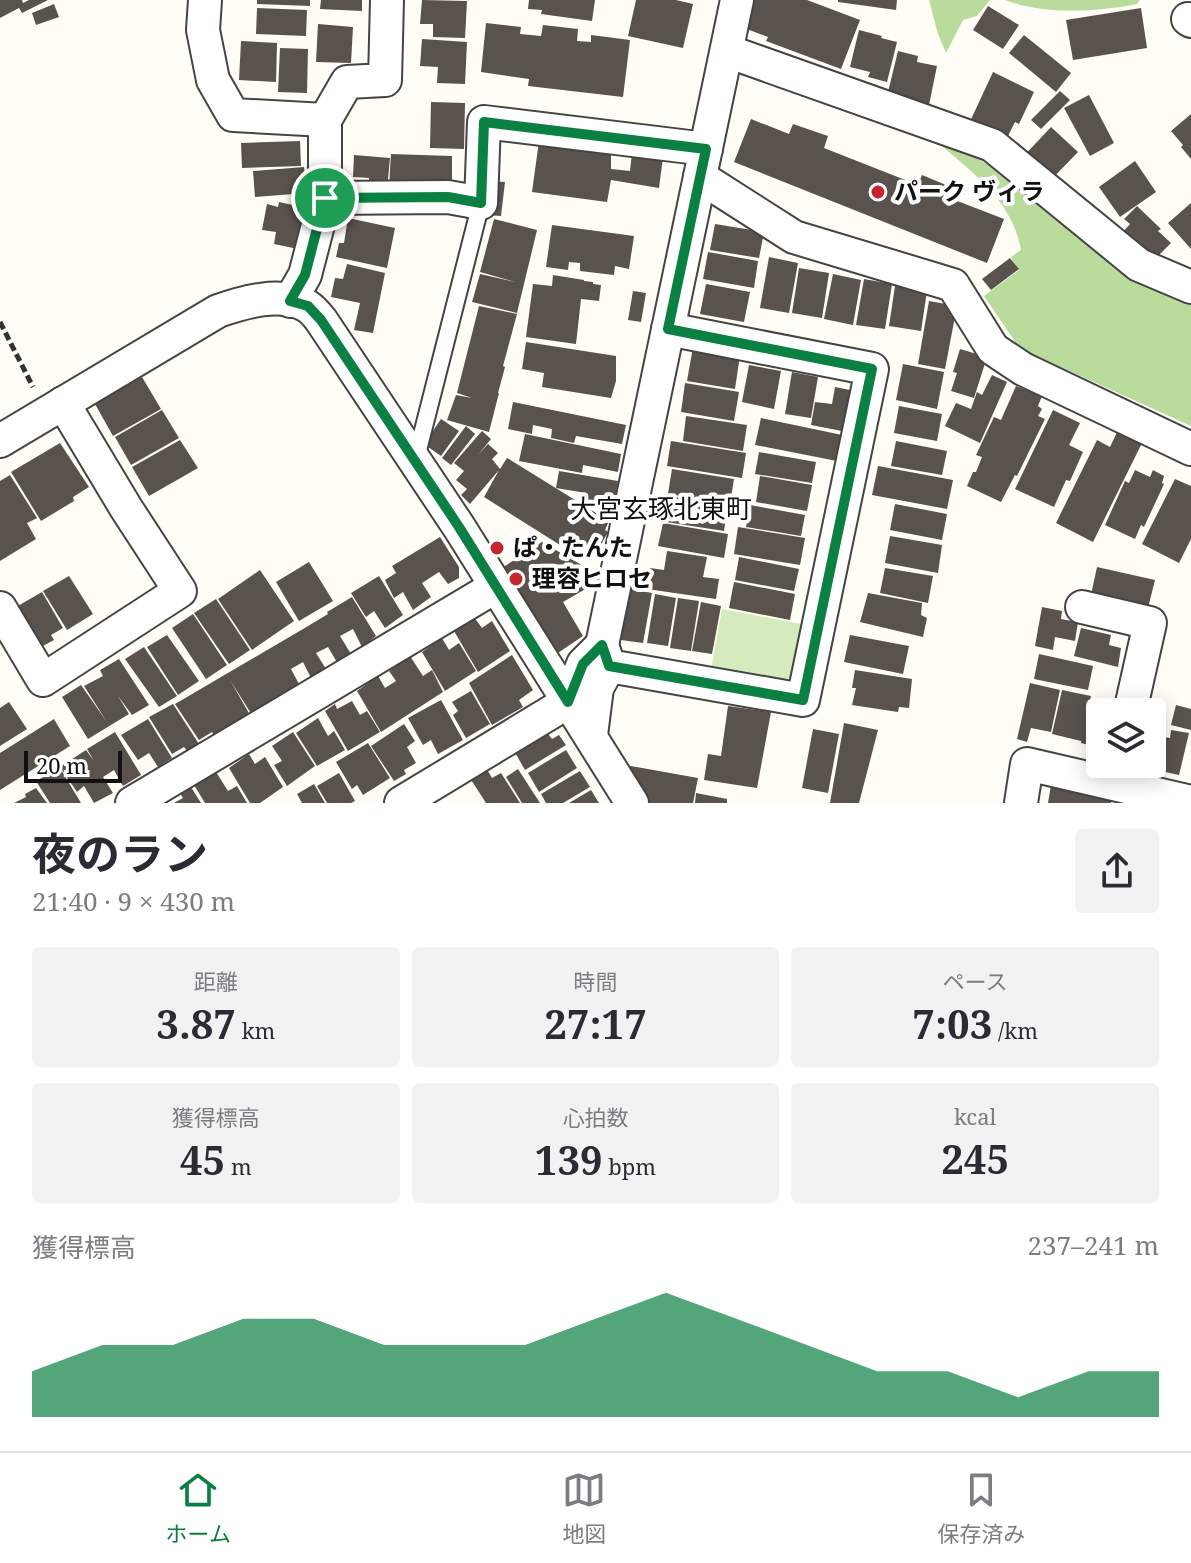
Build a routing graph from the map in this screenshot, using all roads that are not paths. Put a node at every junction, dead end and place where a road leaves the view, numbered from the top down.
1 (205, 0) edge
2 (387, 0) edge
3 (737, 0) edge
4 (727, 51) junction
5 (325, 120) junction
6 (703, 163) junction
7 (325, 198) junction
8 (481, 203) junction
9 (1188, 282) edge
10 (290, 301) junction
11 (668, 329) junction
12 (54, 408) junction
13 (0, 441) edge
14 (1191, 449) edge
15 (415, 462) junction
16 (495, 587) junction
17 (1082, 607) dead end
18 (0, 608) edge
19 (606, 655) junction
20 (1133, 698) edge
21 (568, 702) junction
22 (591, 735) junction
23 (1086, 771) edge
24 (1127, 778) edge
25 (1191, 802) edge
26 (132, 803) edge
27 (401, 803) edge
28 (632, 803) edge
29 (1021, 803) edge

1 - 5 street
2 - 5 street
3 - 4 street
4 - 6 street
4 - 9 street
5 - 7 street
6 - 8 street
6 - 11 street
6 - 14 street
7 - 8 street
7 - 10 street
8 - 15 lane
10 - 12 street
10 - 15 street
11 - 19 street
11 - 19 street
12 - 13 street
12 - 18 street
15 - 16 street
16 - 21 street
16 - 26 street
17 - 20 street
19 - 21 street
19 - 22 street
21 - 22 street
21 - 27 street
22 - 28 street
23 - 29 street
24 - 25 street

